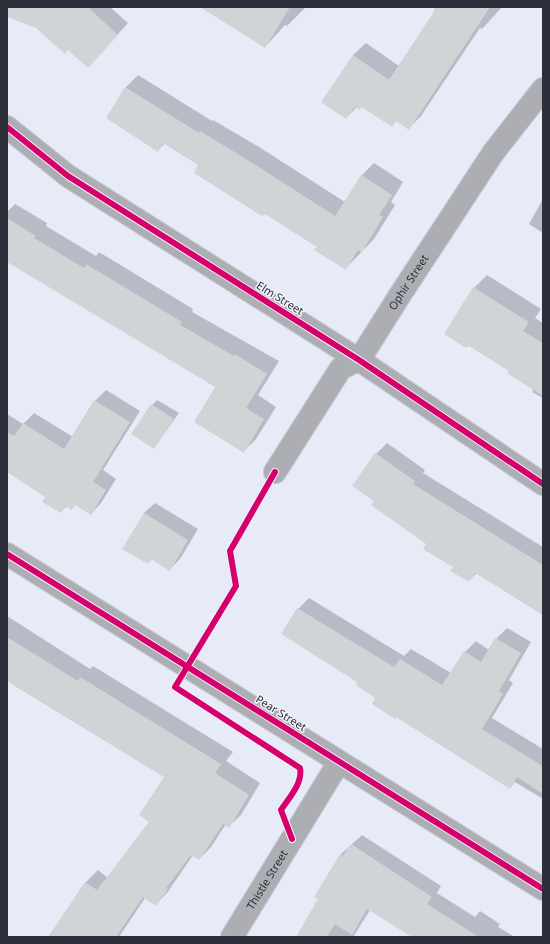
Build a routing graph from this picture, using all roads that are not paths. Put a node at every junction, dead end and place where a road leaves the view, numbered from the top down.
1 (543, 89) edge
2 (7, 128) edge
3 (359, 360) junction
4 (275, 472) dead end
5 (543, 484) edge
6 (7, 554) edge
7 (339, 762) junction
8 (543, 889) edge
9 (232, 937) edge

1 - 3 street, Ophir Street
2 - 3 street, Elm Street
3 - 4 street
3 - 5 street, Elm Street
6 - 7 street, Pear Street
7 - 8 street, Pear Street
7 - 9 street, Thistle Street

